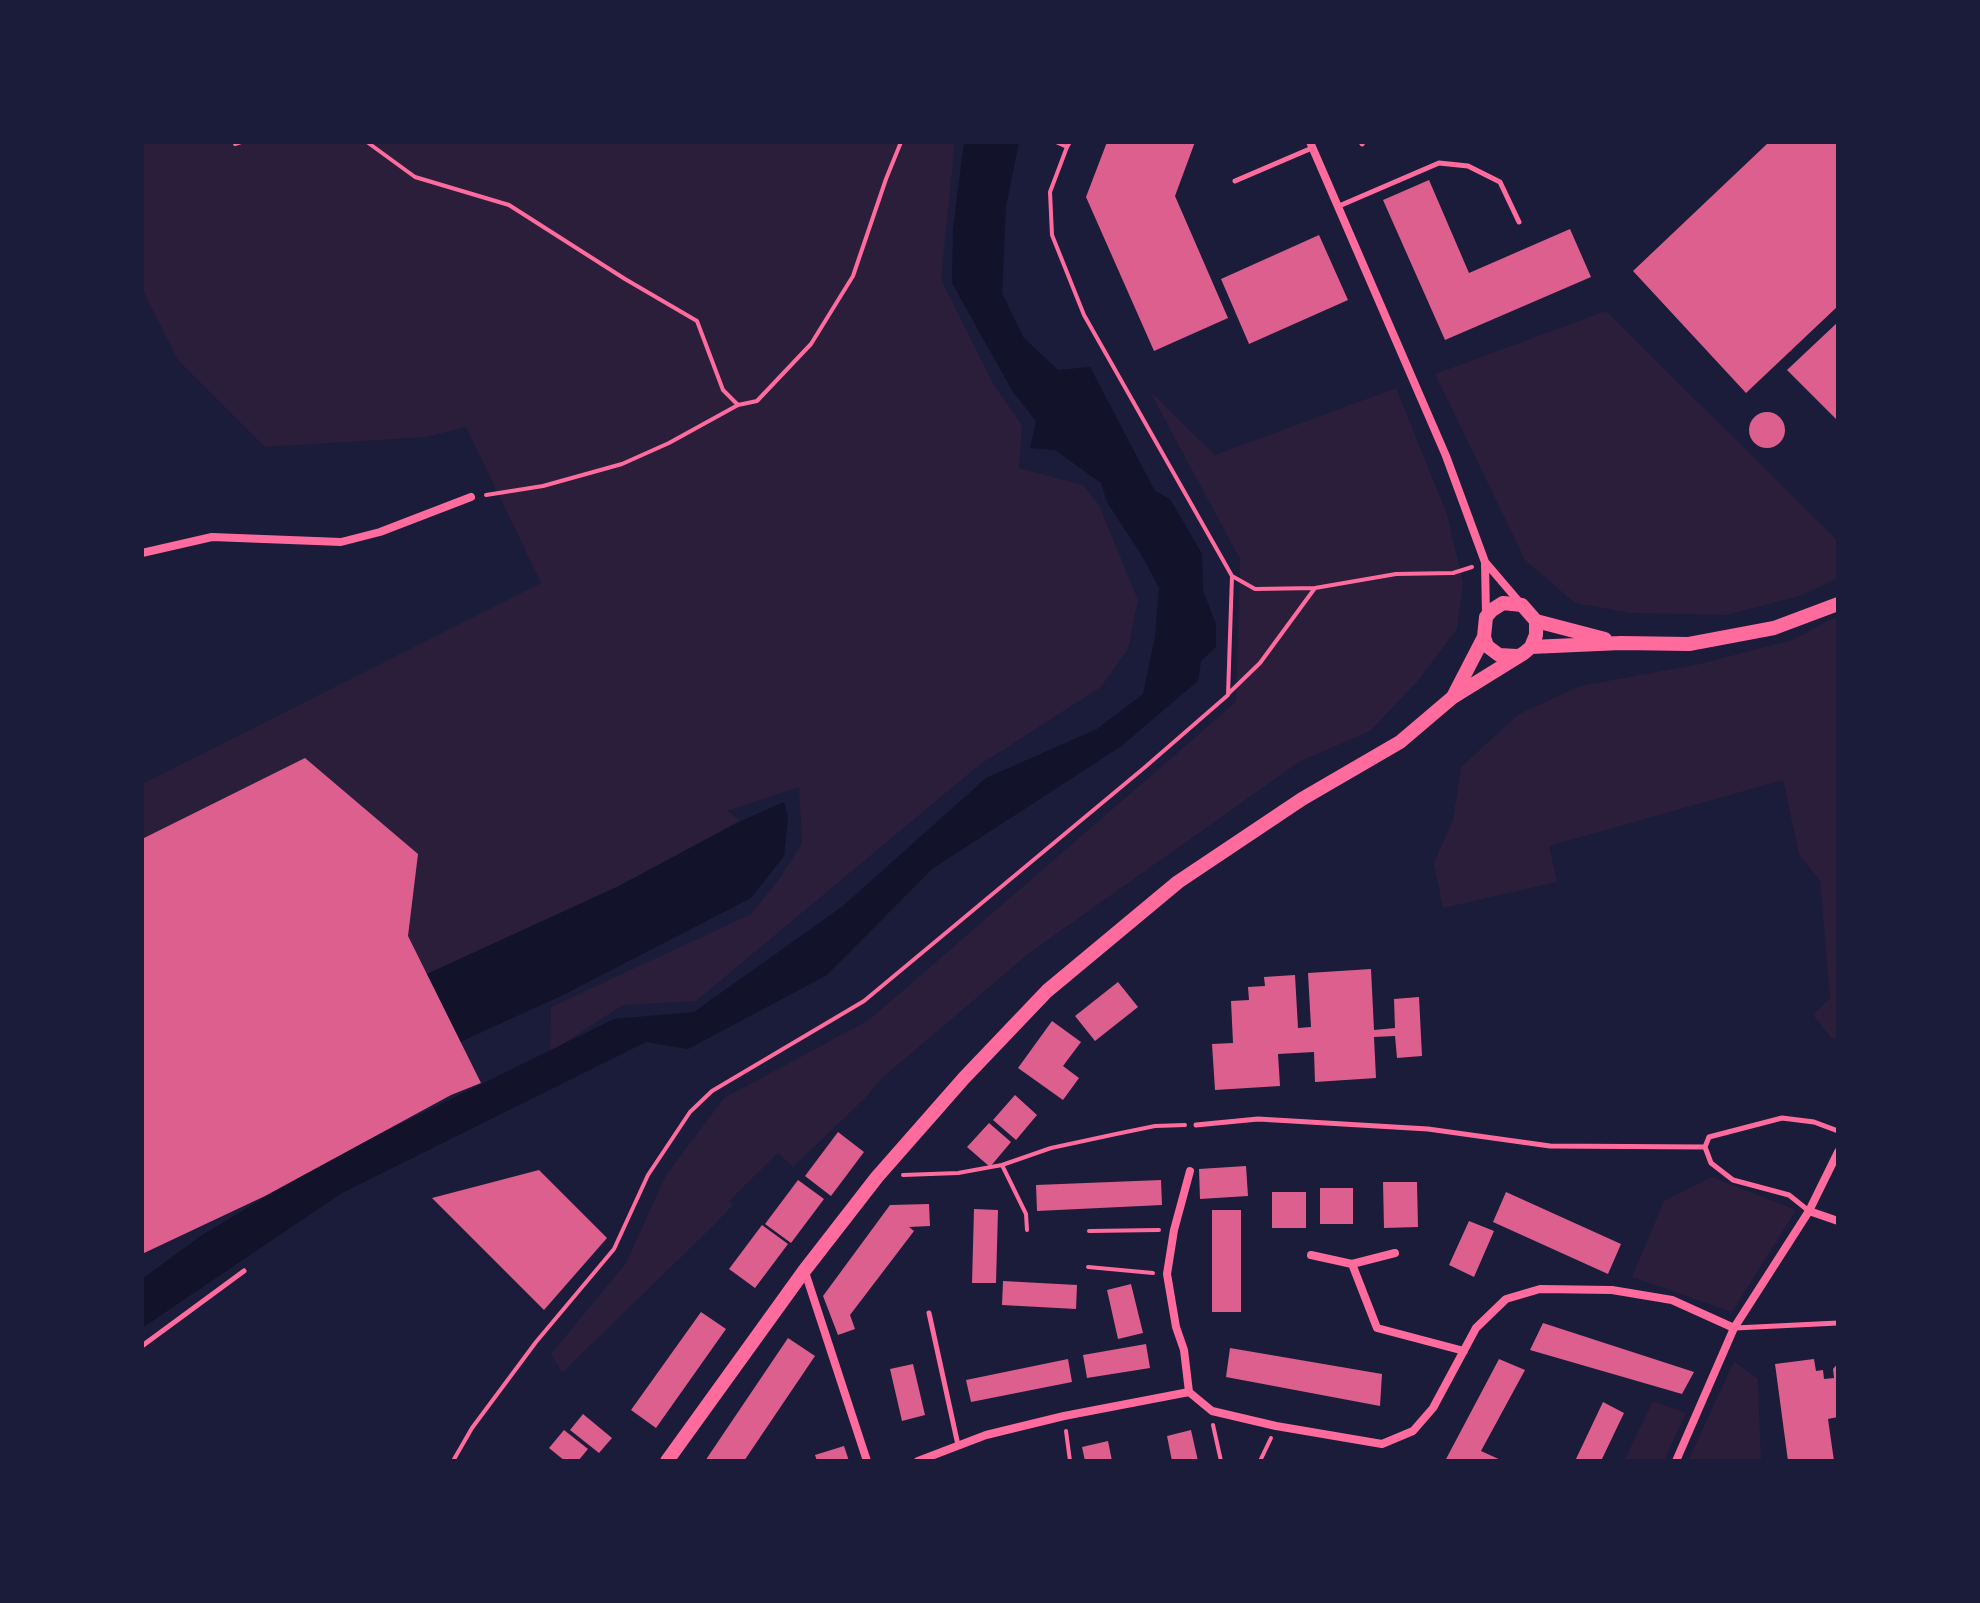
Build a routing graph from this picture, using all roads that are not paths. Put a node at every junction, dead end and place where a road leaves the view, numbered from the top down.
1 (1312, 145) edge
2 (1235, 181) dead end
3 (1339, 206) junction
4 (1519, 222) dead end
5 (471, 497) road end
6 (142, 553) edge
7 (1485, 562) junction
8 (1838, 604) edge
9 (1522, 605) junction
10 (1486, 617) junction
11 (1536, 621) junction
12 (1484, 637) junction
13 (1621, 643) junction
14 (1531, 647) junction
15 (1517, 656) junction
16 (1453, 697) junction
17 (1196, 1125) road end
18 (1838, 1131) edge
19 (1705, 1147) junction
20 (1838, 1152) edge
21 (1190, 1171) dead end
22 (1809, 1211) junction
23 (1838, 1221) edge
24 (1395, 1253) dead end
25 (1311, 1255) dead end
26 (1352, 1264) junction
27 (244, 1271) dead end
28 (804, 1271) junction
29 (929, 1313) dead end
30 (1838, 1323) edge
31 (1734, 1328) junction
32 (142, 1346) edge
33 (1464, 1351) junction
34 (1189, 1392) junction
35 (958, 1446) junction
36 (667, 1461) edge
37 (867, 1461) edge
38 (918, 1461) edge
39 (1676, 1461) edge

1 - 2 lane
1 - 3 street
3 - 4 lane
3 - 7 street
5 - 6 street
7 - 9 street
7 - 10 street
8 - 13 street
9 - 10 street
9 - 11 street
10 - 12 street
11 - 13 street
11 - 14 street
12 - 15 street
12 - 16 street
13 - 14 street
14 - 15 street
15 - 16 street
16 - 28 street
17 - 19 lane
18 - 19 lane
19 - 22 lane
20 - 22 street
21 - 34 street
22 - 23 street
22 - 31 street
24 - 26 street
25 - 26 street
26 - 33 street
27 - 32 lane
28 - 36 street
28 - 37 street
29 - 35 lane
30 - 31 lane
31 - 33 street
31 - 39 street
33 - 34 street
34 - 35 street
35 - 38 street

